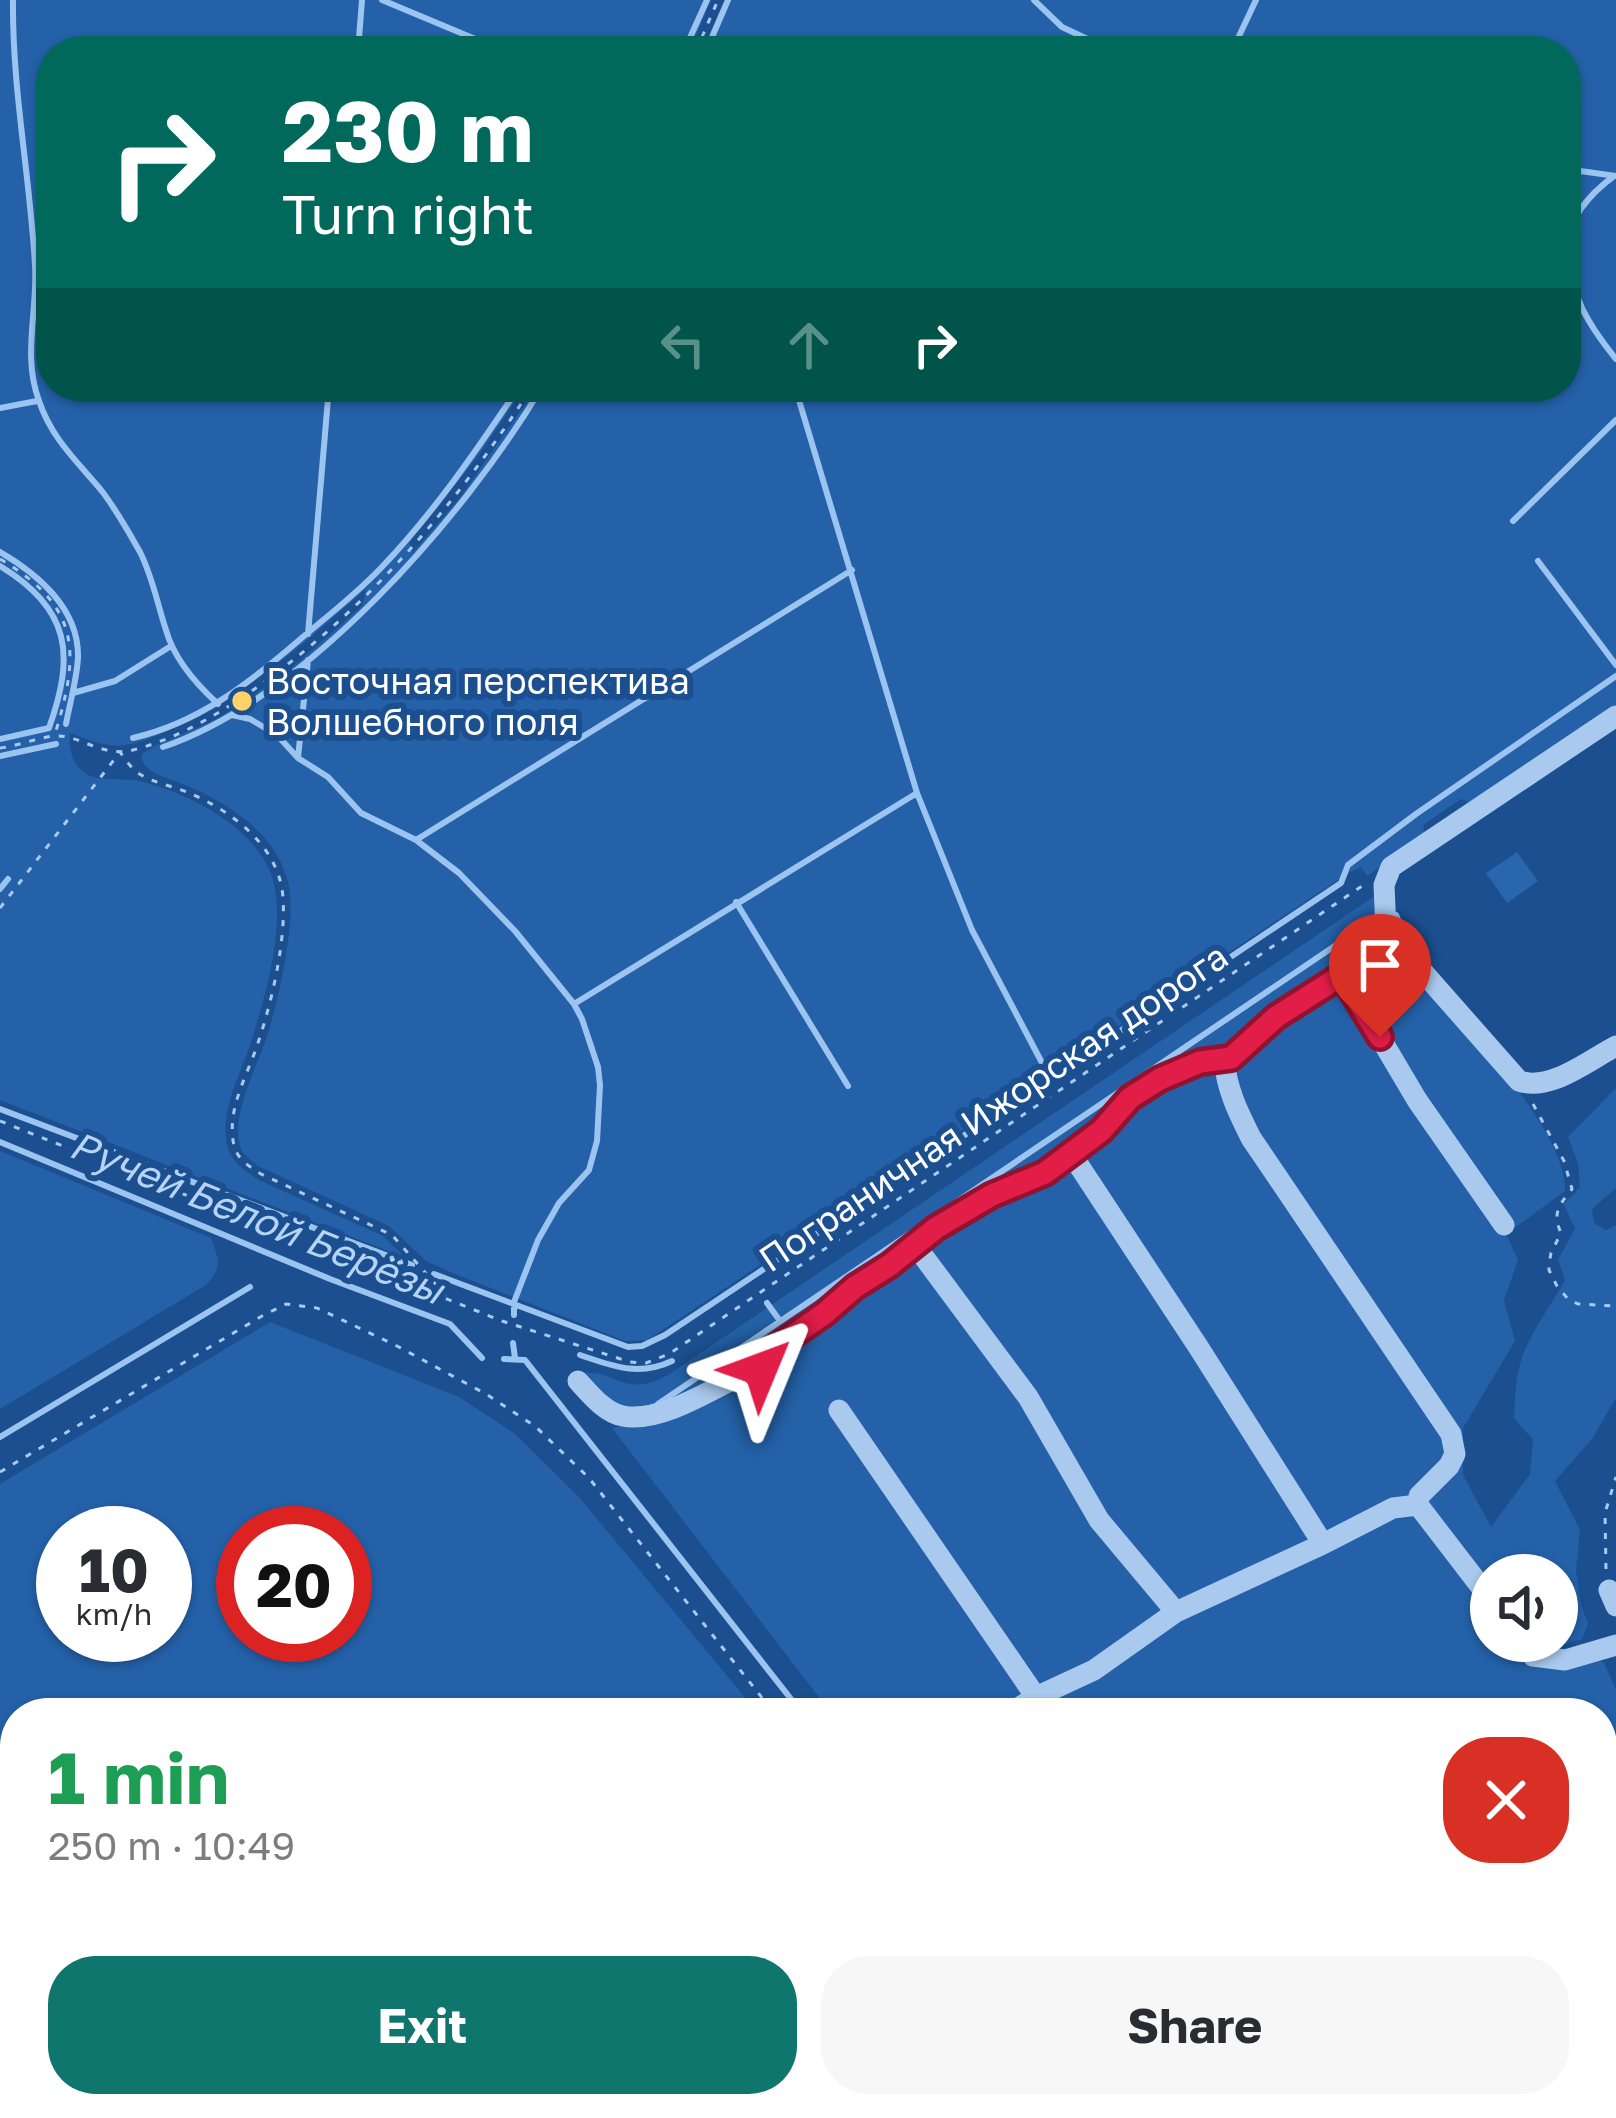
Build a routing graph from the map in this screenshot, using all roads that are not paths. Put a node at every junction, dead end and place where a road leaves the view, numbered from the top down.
1 (1616, 716) edge
2 (1386, 930) junction
3 (1342, 975) junction
4 (1616, 1046) edge
5 (1224, 1060) junction
6 (1072, 1155) junction
7 (1504, 1225) dead end
8 (915, 1245) junction
9 (578, 1381) dead end
10 (839, 1410) dead end
11 (1418, 1505) junction
12 (1323, 1544) junction
13 (1470, 1573) edge
14 (1176, 1612) junction
15 (1616, 1645) edge
16 (1578, 1656) edge
17 (1036, 1697) joint

1 - 2 street
2 - 3 street
2 - 4 street
3 - 5 street
3 - 7 street
5 - 6 street
5 - 11 street
6 - 8 street
6 - 12 street
8 - 9 street
8 - 14 street
10 - 17 street
11 - 12 street
11 - 13 street
12 - 14 street
14 - 17 street
15 - 16 street

